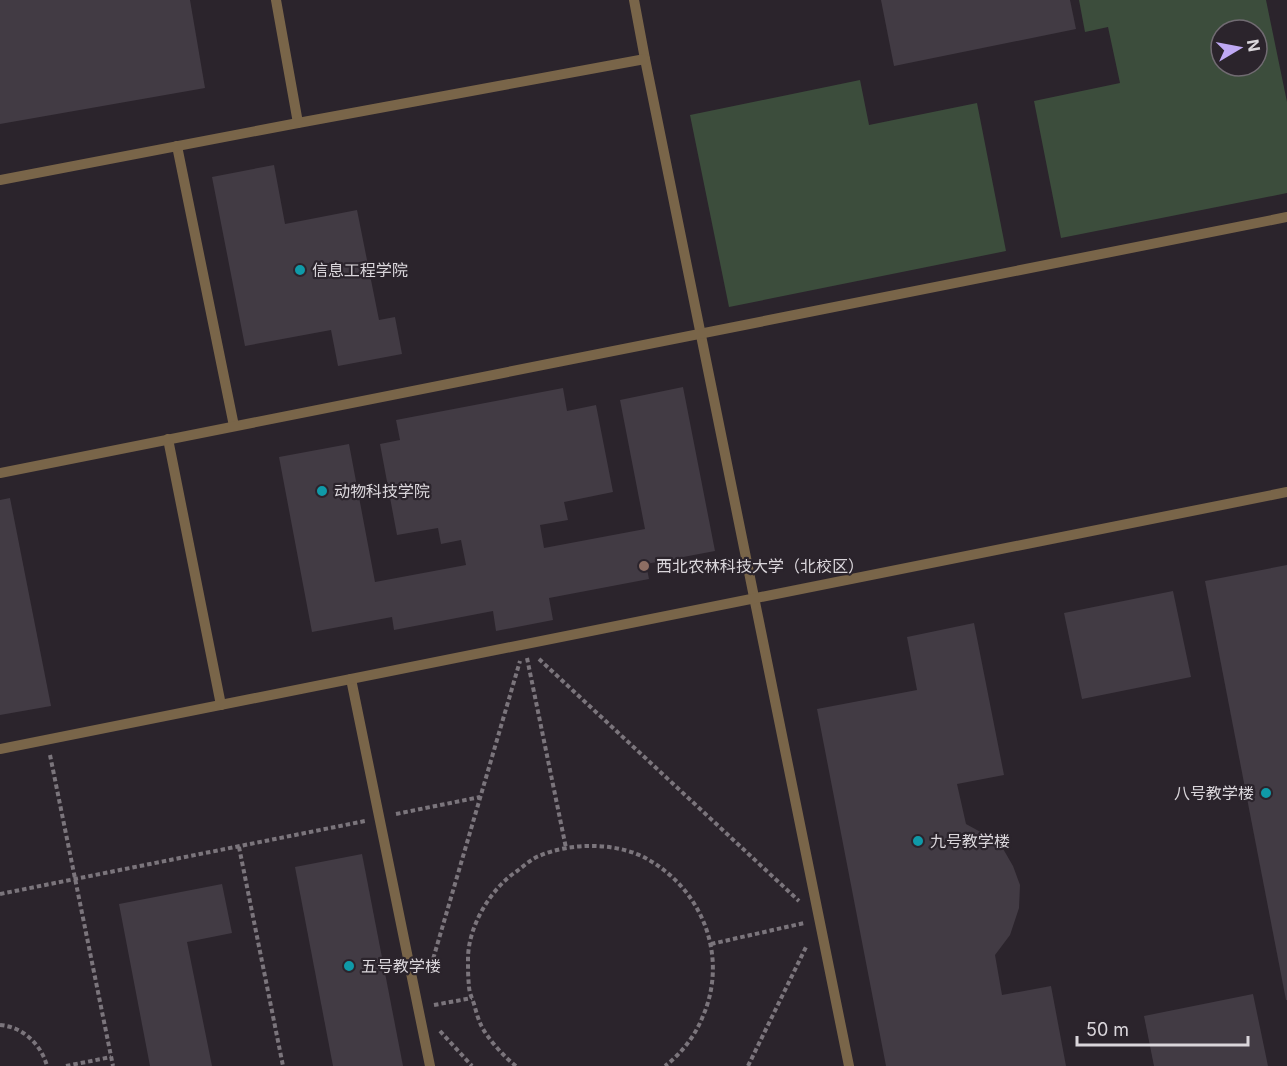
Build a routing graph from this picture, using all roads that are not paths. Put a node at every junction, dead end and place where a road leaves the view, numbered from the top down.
1 (276, 0) edge
2 (634, 0) edge
3 (645, 59) junction
4 (298, 123) junction
5 (177, 146) junction
6 (0, 180) edge
7 (1287, 217) edge
8 (701, 333) junction
9 (234, 426) junction
10 (168, 440) junction
11 (0, 473) edge
12 (1287, 492) edge
13 (754, 599) junction
14 (351, 679) junction
15 (221, 705) junction
16 (0, 749) edge
17 (430, 1066) edge
18 (849, 1066) edge

1 - 4 lane
2 - 3 lane
3 - 4 lane
3 - 8 lane
4 - 5 lane
5 - 6 lane
5 - 9 lane
7 - 8 lane
8 - 9 lane
8 - 13 lane
9 - 10 lane
10 - 11 lane
10 - 15 lane
12 - 13 lane
13 - 14 lane
13 - 18 lane
14 - 15 lane
14 - 17 lane
15 - 16 lane

